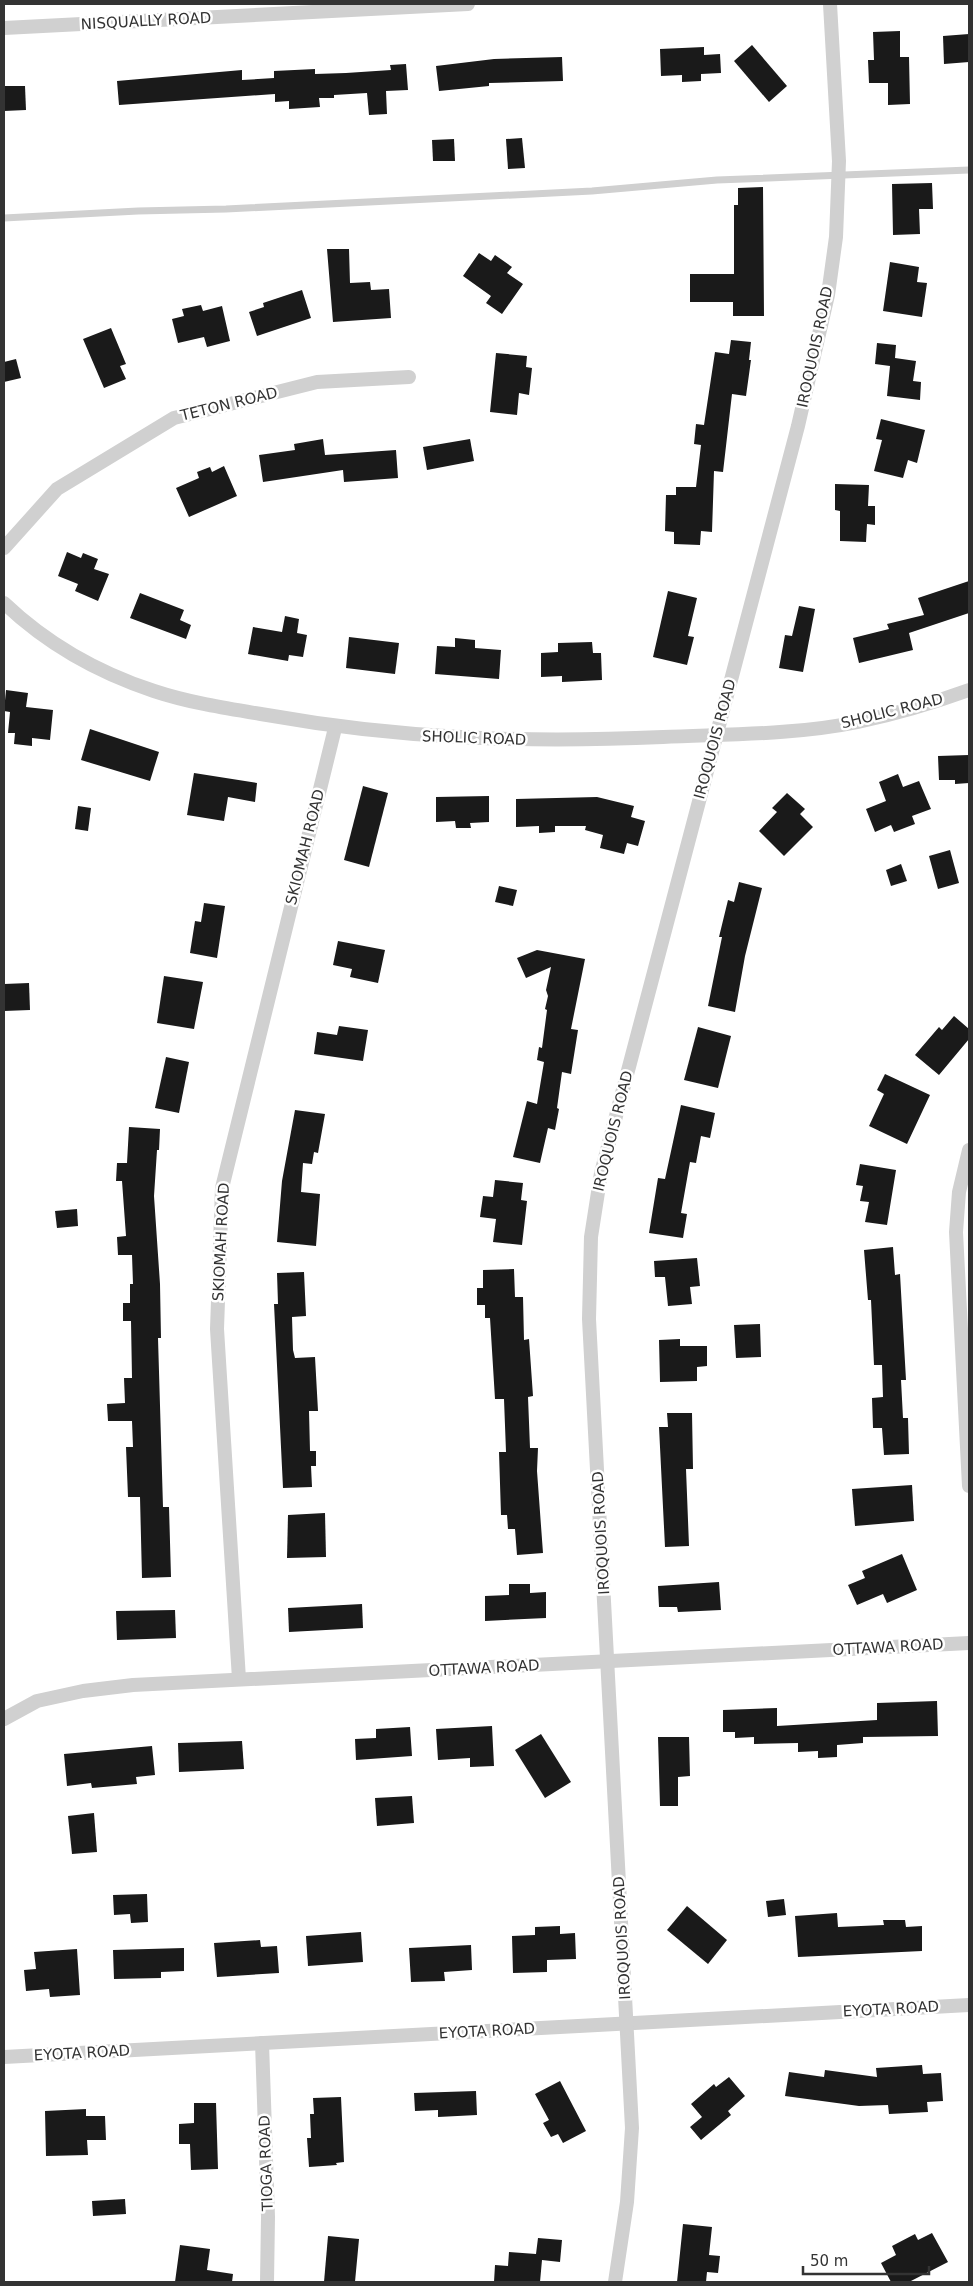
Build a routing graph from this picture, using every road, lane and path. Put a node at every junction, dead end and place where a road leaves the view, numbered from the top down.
1 (468, 4) edge
2 (830, 4) edge
3 (4, 28) edge
4 (969, 170) edge
5 (838, 177) junction
6 (4, 218) edge
7 (409, 377) dead end
8 (4, 548) edge
9 (4, 603) edge
10 (969, 690) edge
11 (335, 728) junction
12 (716, 734) junction
13 (969, 1150) edge
14 (969, 1486) edge
15 (969, 1643) edge
16 (608, 1662) junction
17 (239, 1679) junction
18 (4, 1719) edge
19 (969, 2005) edge
20 (626, 2024) junction
21 (262, 2043) junction
22 (4, 2057) edge
23 (266, 2282) edge
24 (616, 2282) edge

1 - 3 street, NISQUALLY ROAD
2 - 5 street, IROQUOIS ROAD
4 - 5 lane
5 - 6 lane
5 - 12 street, IROQUOIS ROAD
7 - 8 street, TETON ROAD
9 - 11 street, SHOLIC ROAD
10 - 12 street, SHOLIC ROAD
11 - 12 street, SHOLIC ROAD
11 - 17 street, SKIOMAH ROAD
12 - 16 street, IROQUOIS ROAD
13 - 14 street
15 - 16 street, OTTAWA ROAD
16 - 17 street, OTTAWA ROAD
16 - 20 street, IROQUOIS ROAD
17 - 18 street, OTTAWA ROAD
19 - 20 street, EYOTA ROAD
20 - 21 street, EYOTA ROAD
20 - 24 street, IROQUOIS ROAD
21 - 22 street, EYOTA ROAD
21 - 23 street, TIOGA ROAD

